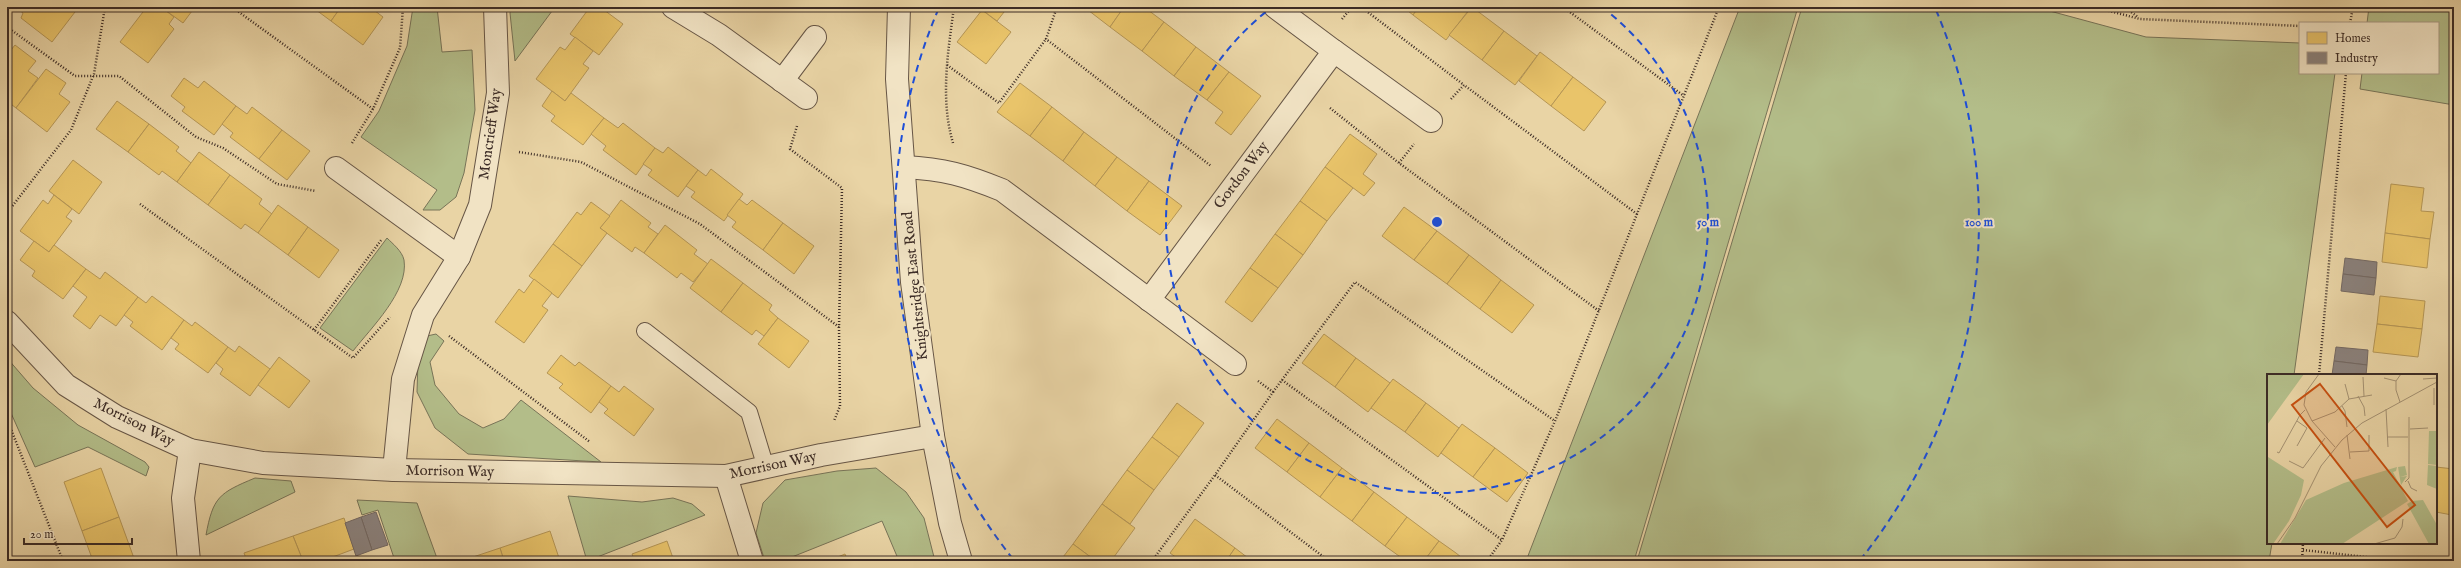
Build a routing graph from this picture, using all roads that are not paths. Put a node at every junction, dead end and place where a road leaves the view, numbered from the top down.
1 (495, 7) edge
2 (673, 7) edge
3 (899, 7) edge
4 (1275, 7) edge
5 (815, 37) dead end
6 (1334, 51) junction
7 (782, 81) junction
8 (806, 98) road end
9 (1431, 121) road end
10 (904, 167) junction
11 (336, 168) road end
12 (459, 257) junction
13 (1149, 300) junction
14 (7, 322) edge
15 (645, 331) dead end
16 (1235, 364) road end
17 (933, 436) junction
18 (190, 450) junction
19 (766, 468) junction
20 (394, 470) junction
21 (726, 476) junction
22 (189, 561) edge
23 (752, 561) edge
24 (961, 561) edge

1 - 12 street, Moncrieff Way
2 - 7 street
3 - 10 street, Knightsridge East Road
4 - 6 street
5 - 7 street
6 - 9 street
6 - 13 street, Gordon Way
7 - 8 street
10 - 13 street
10 - 17 street, Knightsridge East Road
11 - 12 street
12 - 20 street, Moncrieff Way
13 - 16 street
14 - 18 street, Morrison Way
15 - 19 lane
17 - 19 street, Morrison Way
17 - 24 street, Knightsridge East Road
18 - 20 street, Morrison Way
18 - 22 street
19 - 21 street, Morrison Way
20 - 21 street, Morrison Way
21 - 23 street

